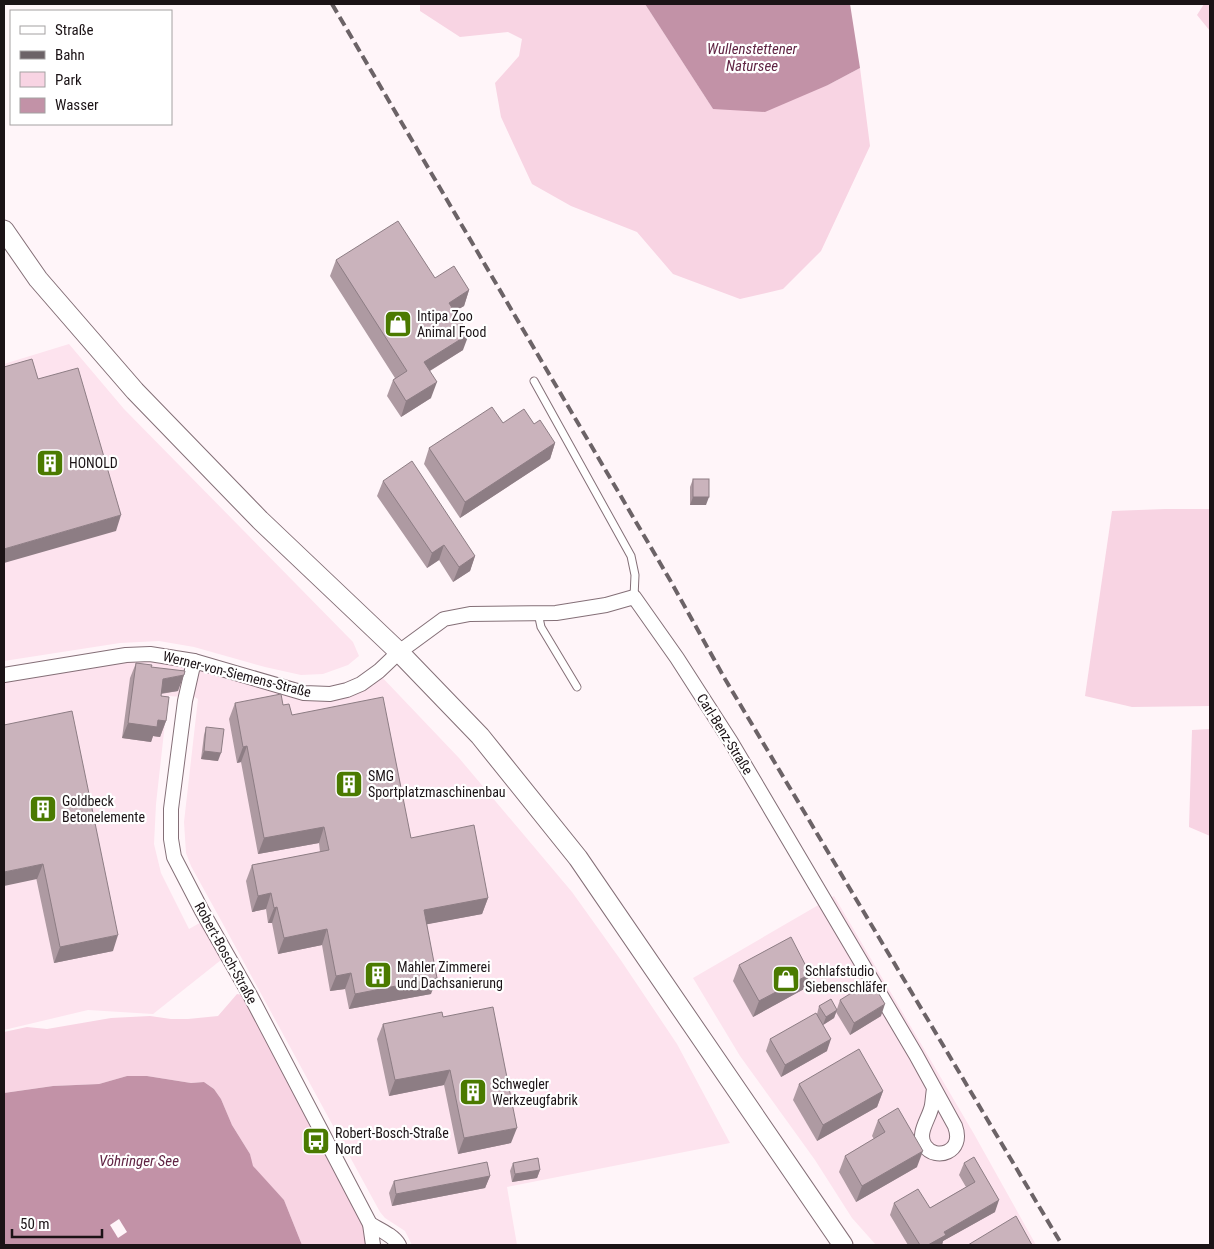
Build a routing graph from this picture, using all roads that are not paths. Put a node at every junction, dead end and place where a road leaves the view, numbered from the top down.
1 (4, 230) edge
2 (534, 381) dead end
3 (634, 597) junction
4 (538, 613) junction
5 (398, 652) junction
6 (194, 661) junction
7 (4, 676) edge
8 (577, 687) dead end
9 (934, 1089) dead end
10 (370, 1224) junction
11 (373, 1245) edge
12 (399, 1245) edge
13 (843, 1245) edge

1 - 5 main road
2 - 3 lane
3 - 4 street
3 - 9 street, Carl-Benz-Straße
4 - 5 street
4 - 8 lane
5 - 6 street, Werner-von-Siemens-Straße
5 - 13 main road
6 - 7 street, Werner-von-Siemens-Straße
6 - 10 street, Robert-Bosch-Straße
10 - 11 street, Robert-Bosch-Straße
10 - 12 street, Robert-Bosch-Straße

